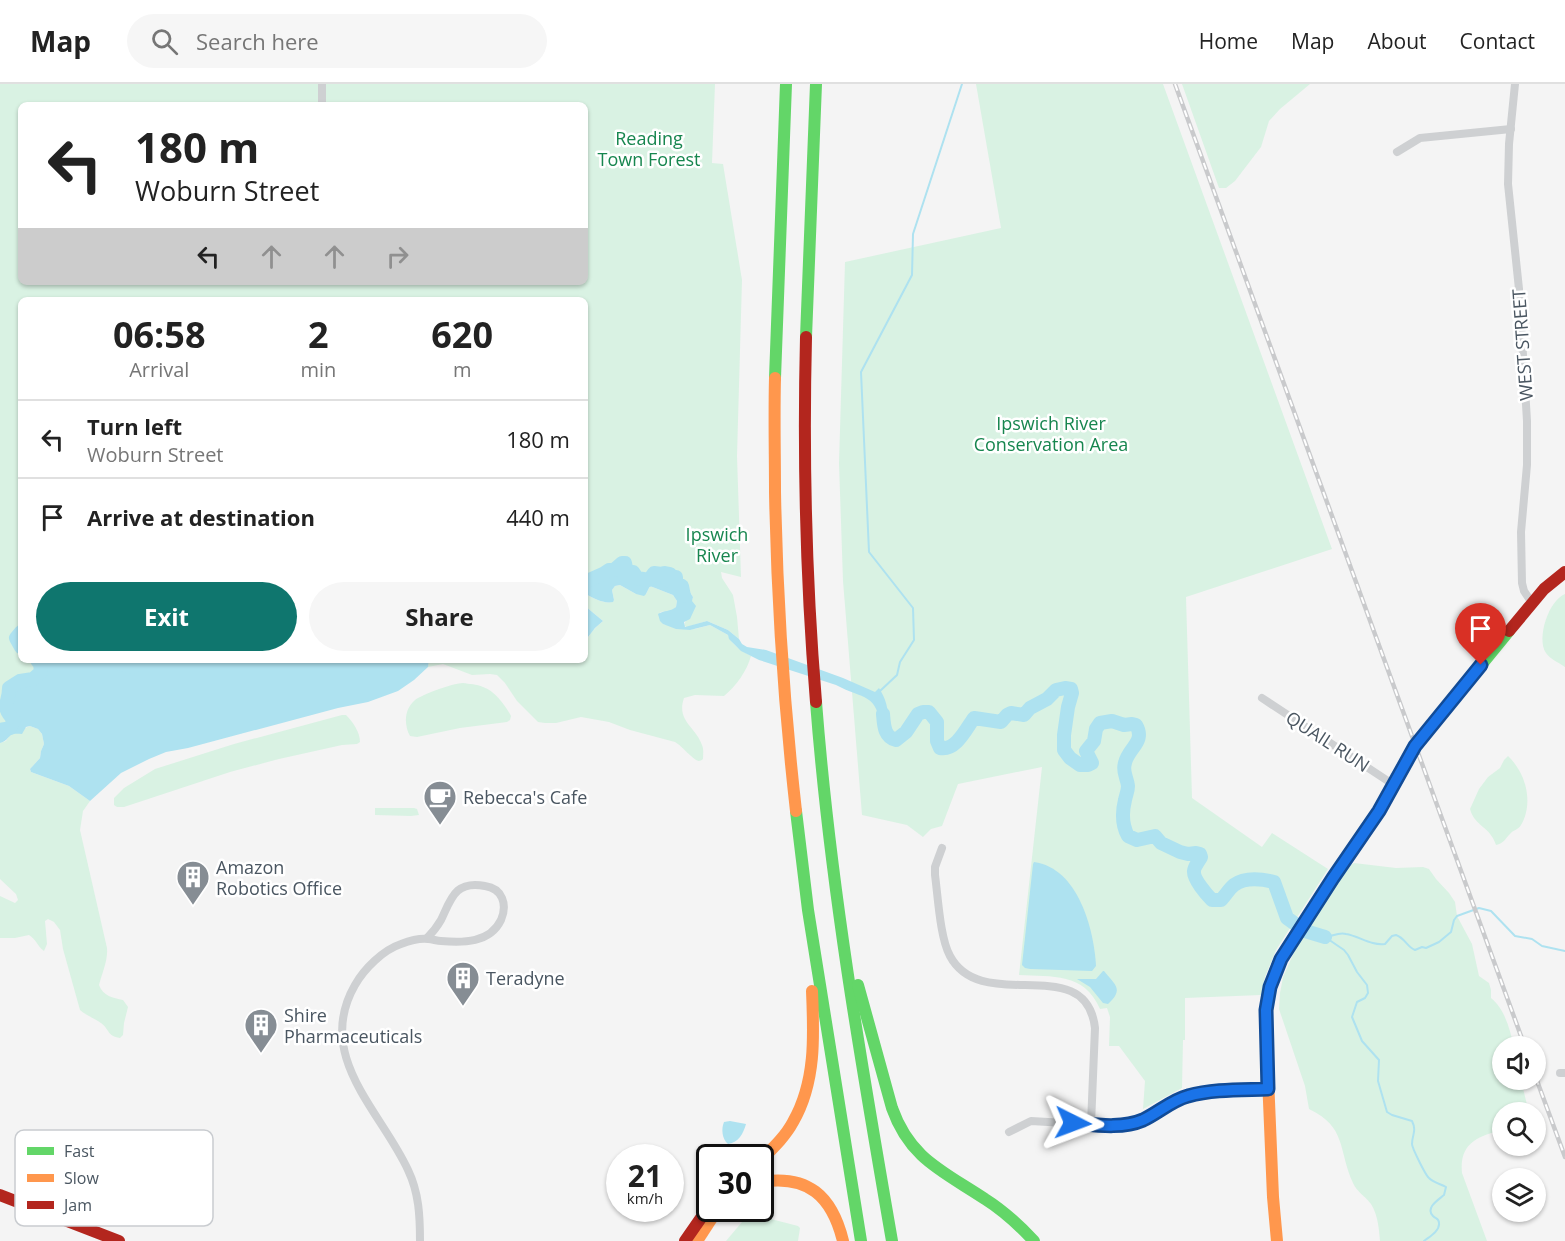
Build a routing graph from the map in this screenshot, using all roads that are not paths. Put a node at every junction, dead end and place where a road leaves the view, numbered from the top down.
1 (322, 84) edge
2 (786, 84) edge
3 (816, 84) edge
4 (1515, 84) edge
5 (322, 102) edge
6 (1511, 129) junction
7 (1397, 152) dead end
8 (1565, 572) edge
9 (1532, 603) junction
10 (1262, 698) dead end
11 (1394, 785) junction
12 (942, 848) dead end
13 (837, 908) junction
14 (808, 910) junction
15 (427, 938) junction
16 (1268, 1089) junction
17 (1091, 1124) junction
18 (1009, 1132) dead end
19 (774, 1148) edge
20 (774, 1180) edge
21 (0, 1195) edge
22 (15, 1201) edge
23 (698, 1222) edge
24 (708, 1222) edge
25 (80, 1226) edge
26 (119, 1241) edge
27 (418, 1241) edge
28 (685, 1241) edge
29 (698, 1241) edge
30 (843, 1241) edge
31 (861, 1241) edge
32 (892, 1241) edge
33 (1034, 1241) edge
34 (1277, 1241) edge

1 - 5 street
2 - 14 main road
3 - 13 main road
4 - 6 street, WEST STREET
6 - 7 street
6 - 9 street, WEST STREET
8 - 9 main road
9 - 11 main road
10 - 11 street, QUAIL RUN
11 - 16 main road
12 - 17 street
13 - 32 main road
13 - 33 main road
14 - 19 main road
14 - 31 main road
15 - 15 street
15 - 27 street
16 - 17 street
16 - 34 main road
17 - 18 street
20 - 30 main road
21 - 22 main road
23 - 28 main road
24 - 29 main road
25 - 26 main road

